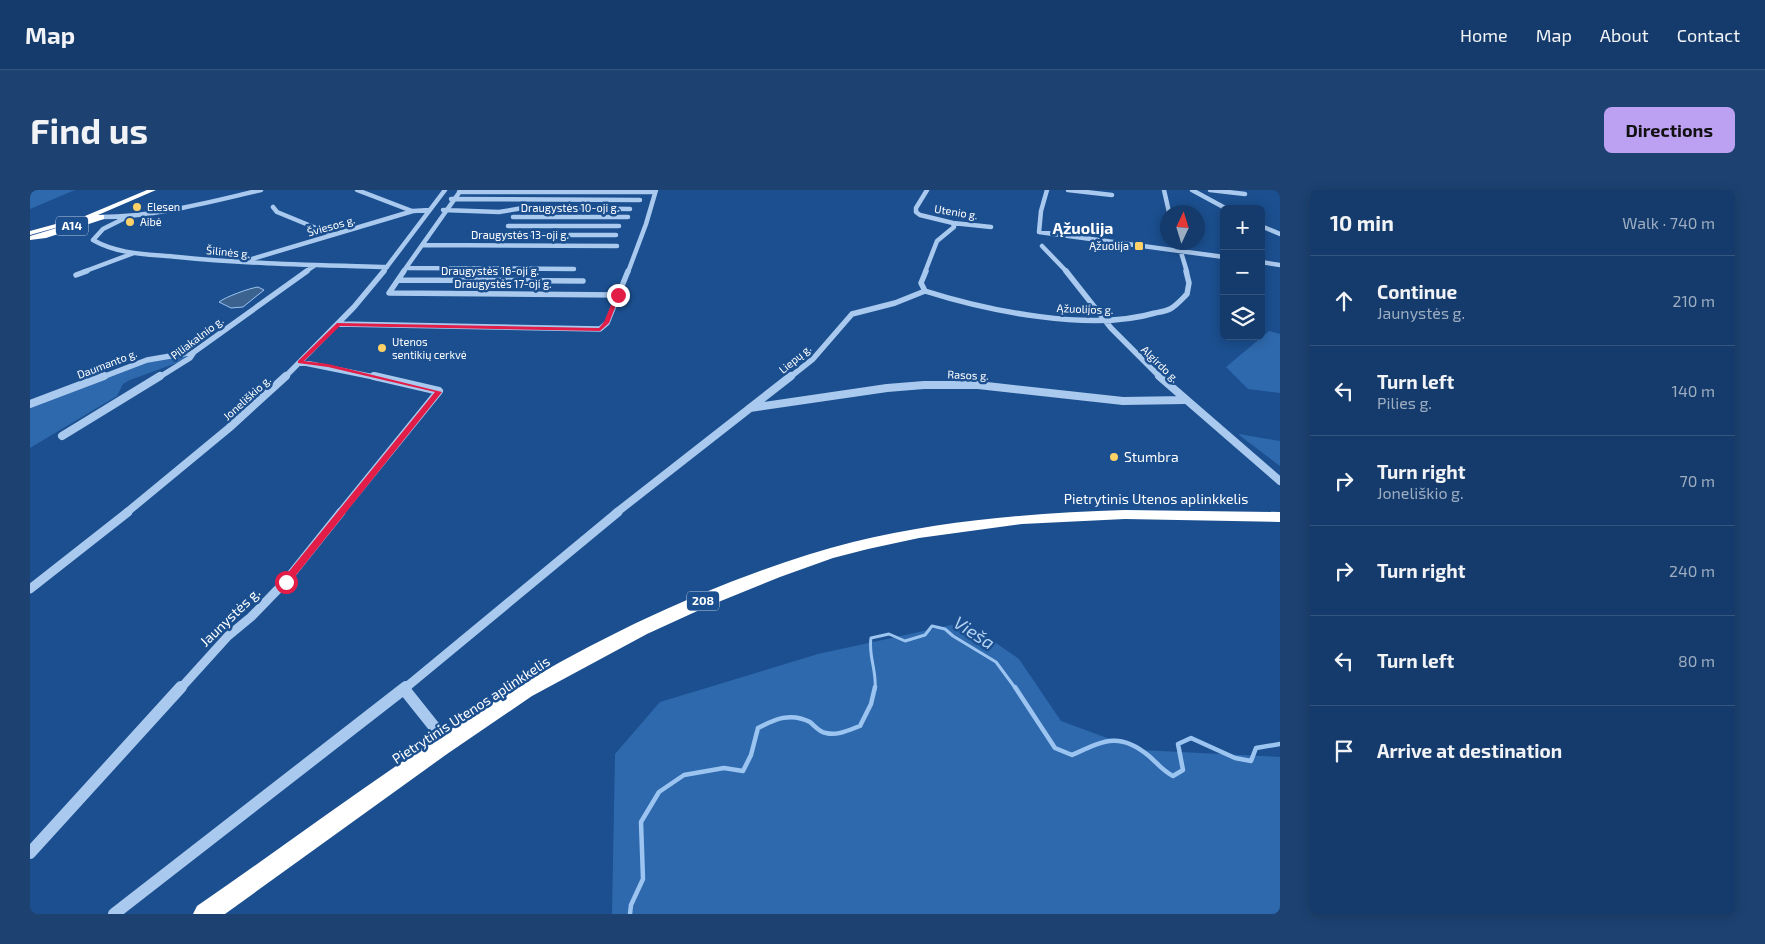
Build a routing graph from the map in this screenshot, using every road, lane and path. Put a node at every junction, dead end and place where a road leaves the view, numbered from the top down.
1 (152, 190) edge
2 (261, 190) edge
3 (357, 190) edge
4 (445, 190) edge
5 (927, 190) edge
6 (1047, 190) edge
7 (1068, 190) edge
8 (1164, 190) edge
9 (1192, 190) edge
10 (1210, 190) edge
11 (460, 191) edge
12 (656, 191) edge
13 (1245, 194) dead end
14 (1112, 195) dead end
15 (440, 198) junction
16 (451, 199) junction
17 (640, 200) dead end
18 (1167, 205) edge
19 (1220, 205) edge
20 (273, 207) dead end
21 (110, 208) junction
22 (630, 209) dead end
23 (430, 210) junction
24 (446, 210) junction
25 (413, 211) junction
26 (507, 212) junction
27 (140, 214) junction
28 (101, 217) junction
29 (127, 217) junction
30 (513, 217) junction
31 (628, 217) dead end
32 (91, 218) junction
33 (110, 220) junction
34 (953, 223) junction
35 (109, 226) junction
36 (508, 226) junction
37 (619, 226) dead end
38 (991, 227) dead end
39 (1265, 228) edge
40 (30, 233) edge
41 (1280, 234) edge
42 (333, 235) junction
43 (502, 235) junction
44 (616, 236) dead end
45 (30, 239) edge
46 (423, 245) junction
47 (496, 245) junction
48 (617, 246) dead end
49 (1042, 246) dead end
50 (1180, 251) junction
51 (134, 253) junction
52 (1220, 256) edge
53 (238, 263) junction
54 (1265, 263) edge
55 (314, 265) junction
56 (1280, 265) edge
57 (387, 267) junction
58 (407, 268) junction
59 (574, 269) dead end
60 (76, 274) dead end
61 (398, 280) junction
62 (583, 281) dead end
63 (925, 291) junction
64 (618, 295) junction
65 (1104, 320) junction
66 (338, 324) junction
67 (194, 352) junction
68 (300, 362) junction
69 (1185, 400) junction
70 (30, 404) edge
71 (750, 408) junction
72 (62, 436) dead end
73 (1280, 480) edge
74 (1280, 517) edge
75 (30, 589) edge
76 (404, 689) junction
77 (447, 743) junction
78 (30, 853) edge
79 (114, 914) edge
80 (205, 914) edge

1 - 21 highway, A14
2 - 27 street
3 - 25 street
4 - 15 street, Joneliškio g.
5 - 34 street, Utenio g.
6 - 50 street
7 - 14 street
8 - 18 street
9 - 19 street
10 - 13 street
11 - 12 street
11 - 16 street
12 - 64 street
15 - 16 street
15 - 23 street, Joneliškio g.
16 - 17 street
16 - 24 street
20 - 42 street
21 - 28 highway, A14
21 - 32 highway, A14
22 - 26 street
23 - 25 street, Šviesos g.
23 - 57 street, Joneliškio g.
24 - 26 street
24 - 46 street
25 - 42 street, Šviesos g.
26 - 30 street
27 - 28 street
27 - 29 street
28 - 32 highway, A14
29 - 33 street
29 - 35 street, Šilinės g.
30 - 31 street, Draugystės 10-oji g.
30 - 36 street
32 - 33 street
32 - 40 highway, A14
32 - 45 highway, A14
33 - 35 street
34 - 38 street, Utenio g.
34 - 63 street
35 - 51 street, Šilinės g.
36 - 37 street
36 - 43 street
39 - 41 street
42 - 53 street, Šviesos g.
43 - 44 street
43 - 47 street
46 - 47 street, Draugystės 13-oji g.
46 - 58 street
47 - 48 street, Draugystės 13-oji g.
49 - 65 street, Algirdo g.
50 - 52 street
50 - 65 street, Ąžuolijos g.
51 - 53 street, Šilinės g.
51 - 60 street
53 - 55 street, Šilinės g.
54 - 56 street
55 - 57 street, Šilinės g.
55 - 67 street, Piliakalnio g.
57 - 66 street, Joneliškio g.
58 - 59 street
58 - 61 street
61 - 62 street, Draugystės 16-oji g.
61 - 64 street, Draugystės 17-oji g.
63 - 65 street, Ąžuolijos g.
63 - 71 street, Liepų g.
64 - 66 street
65 - 69 street, Algirdo g.
66 - 68 street, Joneliškio g.
67 - 70 street, Daumanto g.
67 - 72 street, Piliakalnio g.
68 - 75 street, Joneliškio g.
68 - 78 street, Jaunystės g.
69 - 71 street, Rasos g.
69 - 73 street, Algirdo g.
71 - 76 street, Liepų g.
74 - 77 highway, Pietrytinis Utenos aplinkkelis / 208
76 - 77 street
76 - 79 street, Liepų g.
77 - 80 highway, Pietrytinis Utenos aplinkkelis / 208

